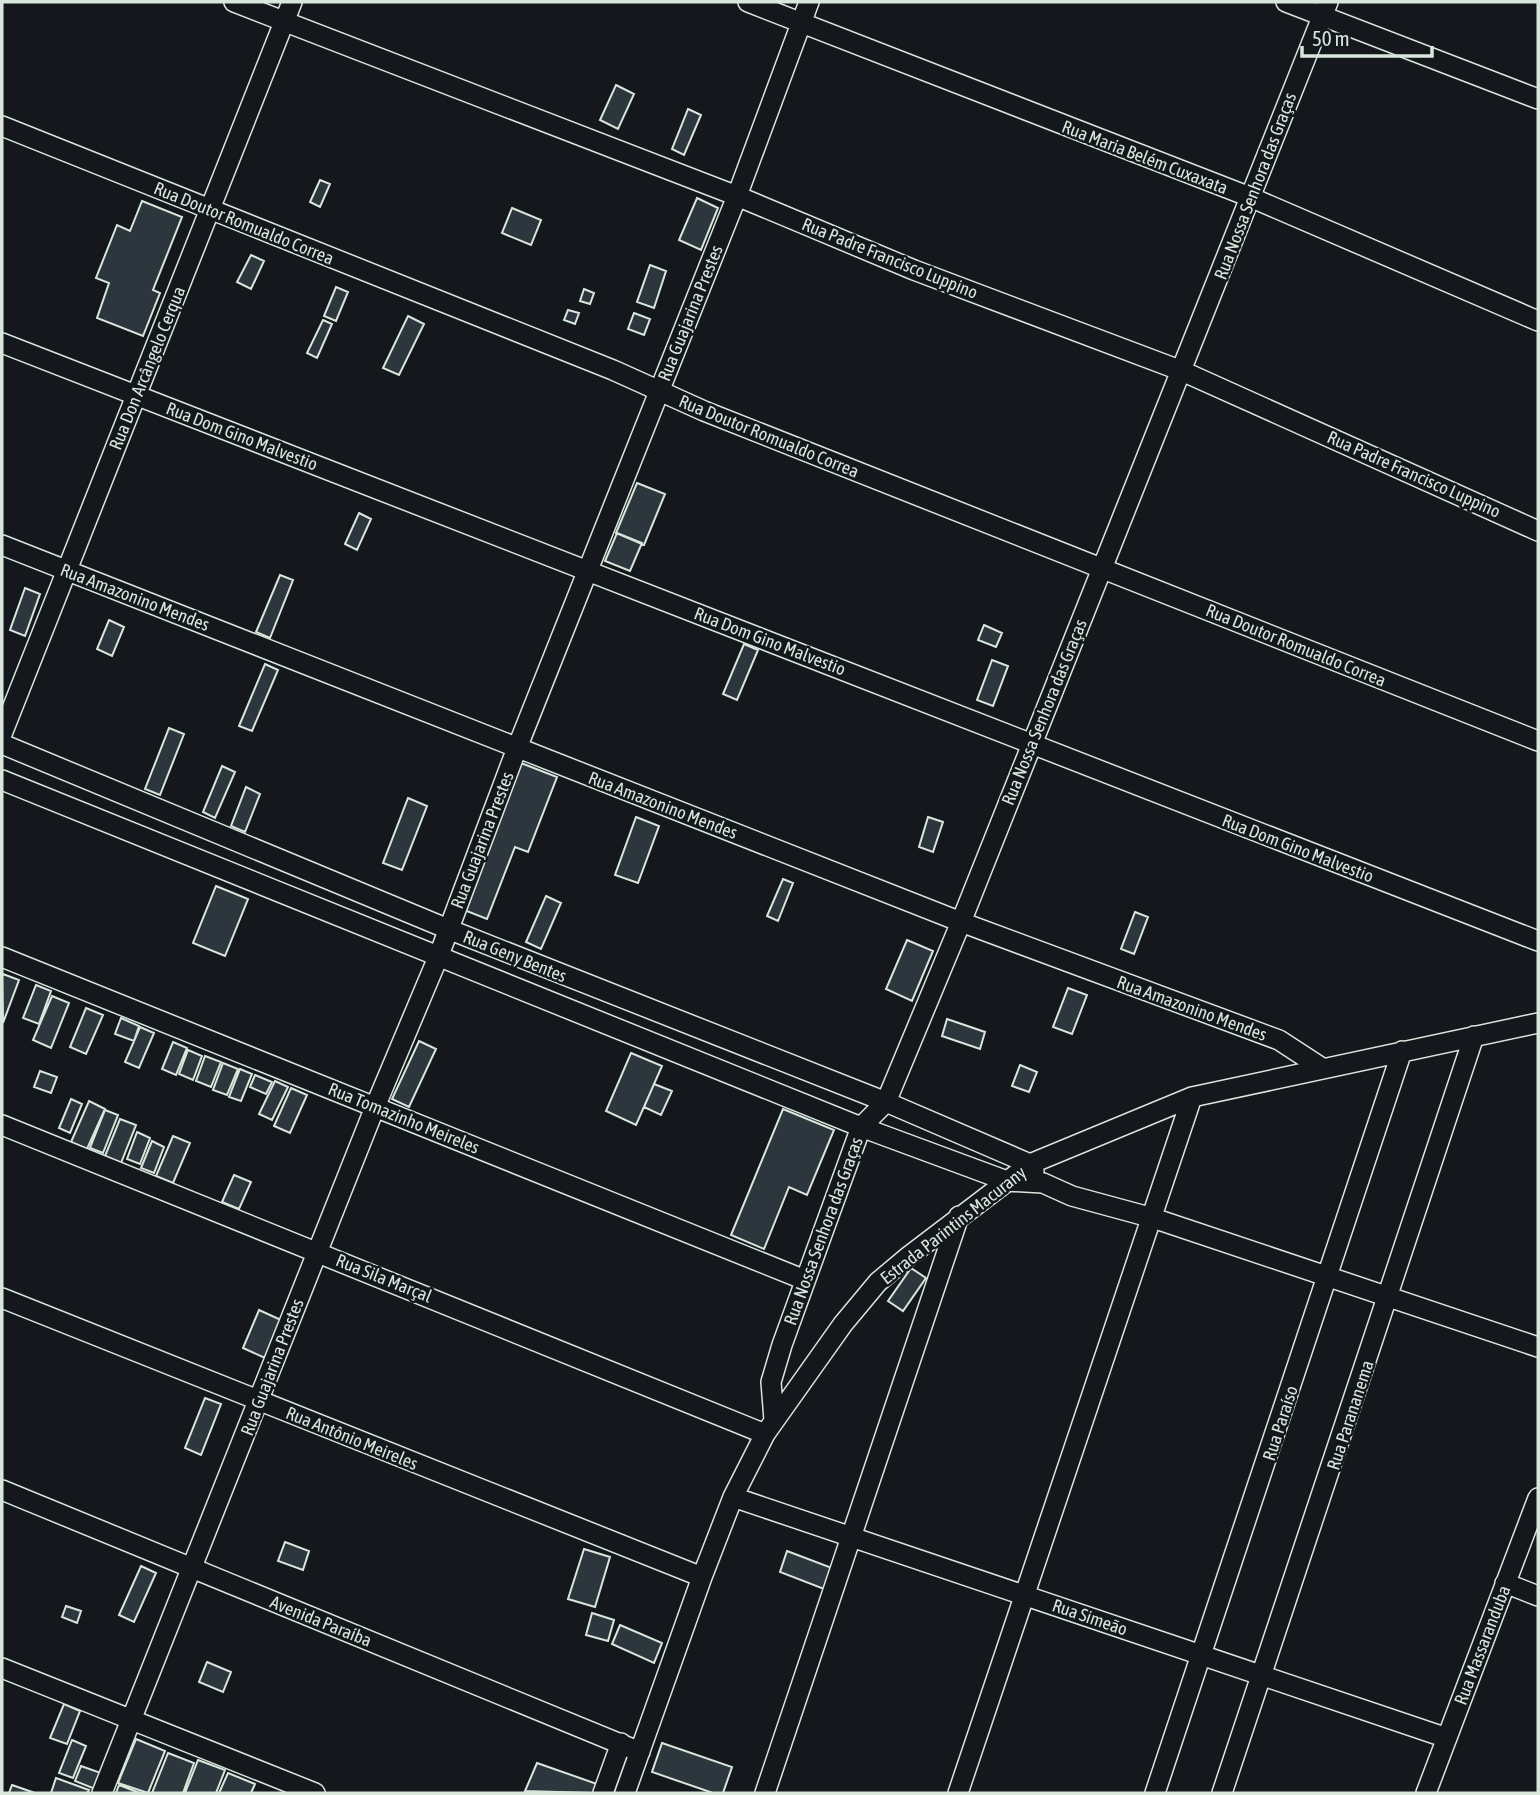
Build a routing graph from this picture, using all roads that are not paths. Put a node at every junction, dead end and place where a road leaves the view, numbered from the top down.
1 (234, 2) edge
2 (292, 2) edge
3 (748, 2) edge
4 (809, 2) edge
5 (1286, 2) edge
6 (1324, 9) edge
7 (284, 21) junction
8 (802, 23) junction
9 (1538, 99) edge
10 (2, 126) edge
11 (737, 197) junction
12 (1250, 197) junction
13 (210, 210) junction
14 (1538, 321) edge
15 (2, 343) edge
16 (1182, 371) junction
17 (660, 391) junction
18 (136, 397) junction
19 (1538, 531) edge
20 (2, 545) edge
21 (1102, 569) junction
22 (67, 571) junction
23 (587, 571) junction
24 (2, 734) edge
25 (1538, 741) edge
26 (1031, 743) junction
27 (2, 744) edge
28 (517, 748) junction
29 (2, 780) edge
30 (961, 922) junction
31 (448, 929) junction
32 (1538, 942) edge
33 (439, 955) junction
34 (2, 957) edge
35 (1538, 1023) edge
36 (1474, 1036) junction
37 (1402, 1051) junction
38 (1322, 1068) junction
39 (1192, 1097) junction
40 (886, 1101) junction
41 (375, 1107) junction
42 (2, 1125) edge
43 (861, 1127) junction
44 (1030, 1164) junction
45 (1007, 1181) junction
46 (1043, 1183) junction
47 (959, 1216) junction
48 (1153, 1218) junction
49 (317, 1251) junction
50 (1329, 1277) junction
51 (805, 1280) junction
52 (2, 1298) edge
53 (1388, 1298) junction
54 (1538, 1347) edge
55 (260, 1401) junction
56 (769, 1427) junction
57 (2, 1490) edge
58 (733, 1497) junction
59 (1538, 1498) edge
60 (853, 1538) junction
61 (190, 1569) junction
62 (702, 1577) junction
63 (1505, 1583) junction
64 (1026, 1595) junction
65 (1538, 1596) edge
66 (1203, 1655) junction
67 (2, 1668) edge
68 (1263, 1676) junction
69 (130, 1720) junction
70 (1447, 1738) junction
71 (621, 1743) junction
72 (640, 1752) junction
73 (102, 1793) edge
74 (315, 1793) edge
75 (603, 1793) edge
76 (625, 1793) edge
77 (765, 1793) edge
78 (958, 1793) edge
79 (1155, 1793) edge
80 (1222, 1793) edge
81 (1426, 1793) edge

1 - 7 street, Rua Padre Francisco Luppino
2 - 7 street, Rua Don Arcângelo Cerqua
3 - 8 street, Rua Maria Belém Cuxaxata
4 - 8 street, Rua Guajarina Prestes
5 - 6 street
6 - 9 street
6 - 12 street, Rua Nossa Senhora das Graças
7 - 11 street, Rua Padre Francisco Luppino
7 - 13 street, Rua Don Arcângelo Cerqua
8 - 11 street, Rua Guajarina Prestes
8 - 12 street, Rua Maria Belém Cuxaxata
10 - 13 street, Rua Doutor Romualdo Correa
11 - 16 street, Rua Padre Francisco Luppino
11 - 17 street, Rua Guajarina Prestes
12 - 14 street, Rua Maria Belém Cuxaxata
12 - 16 street, Rua Nossa Senhora das Graças
13 - 17 street, Rua Doutor Romualdo Correa
13 - 18 street, Rua Don Arcângelo Cerqua
15 - 18 street, Rua Dom Gino Malvestio
16 - 19 street, Rua Padre Francisco Luppino
16 - 21 street, Rua Nossa Senhora das Graças
17 - 21 street, Rua Doutor Romualdo Correa
17 - 23 street, Rua Guajarina Prestes
18 - 22 street, Rua Don Arcângelo Cerqua
18 - 23 street, Rua Dom Gino Malvestio
20 - 22 street, Rua Amazonino Mendes
21 - 25 street, Rua Doutor Romualdo Correa
21 - 26 street, Rua Nossa Senhora das Graças
22 - 24 street, Rua Don Arcângelo Cerqua
22 - 28 street, Rua Amazonino Mendes
23 - 26 street, Rua Dom Gino Malvestio
23 - 28 street, Rua Guajarina Prestes
26 - 30 street, Rua Nossa Senhora das Graças
26 - 32 street, Rua Dom Gino Malvestio
27 - 31 street, Rua Geny Bentes
28 - 30 street, Rua Amazonino Mendes
28 - 31 street, Rua Guajarina Prestes
29 - 33 street, Rua Geny Bentes
30 - 38 street, Rua Amazonino Mendes
30 - 40 street, Rua Nossa Senhora das Graças
31 - 33 street, Rua Guajarina Prestes
31 - 40 street, Rua Geny Bentes
33 - 41 street, Rua Guajarina Prestes
33 - 43 street, Rua Geny Bentes
34 - 41 street, Rua Tomazinho Meireles
35 - 36 street, Estrada Parintins Macurany
36 - 37 street, Estrada Parintins Macurany
36 - 53 street, Rua Parananema
37 - 38 street, Estrada Parintins Macurany
37 - 50 street, Rua Paraíso
38 - 39 street, Estrada Parintins Macurany
39 - 44 street, Estrada Parintins Macurany
39 - 48 street
40 - 43 street, Rua Nossa Senhora das Graças
40 - 44 street, Rua Geny Bentes
41 - 49 street, Rua Guajarina Prestes
41 - 51 street, Rua Tomazinho Meireles
42 - 49 street, Rua Sila Marçal
43 - 45 street, Rua Geny Bentes
43 - 51 street, Rua Nossa Senhora das Graças
44 - 45 street, Estrada Parintins Macurany
44 - 46 street
45 - 46 street, Rua Geny Bentes
45 - 47 street, Estrada Parintins Macurany
46 - 48 street
47 - 56 street, Estrada Parintins Macurany
47 - 60 street
48 - 50 street
48 - 64 street
49 - 55 street, Rua Guajarina Prestes
49 - 56 street, Rua Sila Marçal
50 - 53 street
50 - 66 street, Rua Paraíso
51 - 56 street, Rua Nossa Senhora das Graças
52 - 55 street, Rua Antônio Meireles
53 - 54 street
53 - 68 street, Rua Parananema
55 - 61 street, Rua Guajarina Prestes
55 - 62 street, Rua Antônio Meireles
56 - 58 street, Estrada Parintins Macurany
57 - 61 street, Avenida Paraíba
58 - 60 street, Rua Simeão
58 - 62 street, Estrada Parintins Macurany
59 - 63 street, Rua Massaranduba
60 - 64 street, Rua Simeão
60 - 77 street
61 - 69 street, Rua Guajarina Prestes
61 - 71 street, Avenida Paraíba
62 - 72 street, Estrada Parintins Macurany
63 - 65 street
63 - 70 street, Rua Massaranduba
64 - 66 street, Rua Simeão
64 - 78 street
66 - 68 street, Rua Simeão
66 - 79 street, Rua Paraíso
67 - 69 street
68 - 70 street, Rua Simeão
68 - 80 street, Rua Parananema
69 - 73 street, Rua Guajarina Prestes
69 - 74 street
70 - 81 street, Rua Massaranduba
71 - 72 street, Avenida Paraíba
71 - 75 street
72 - 76 street, Estrada Parintins Macurany

